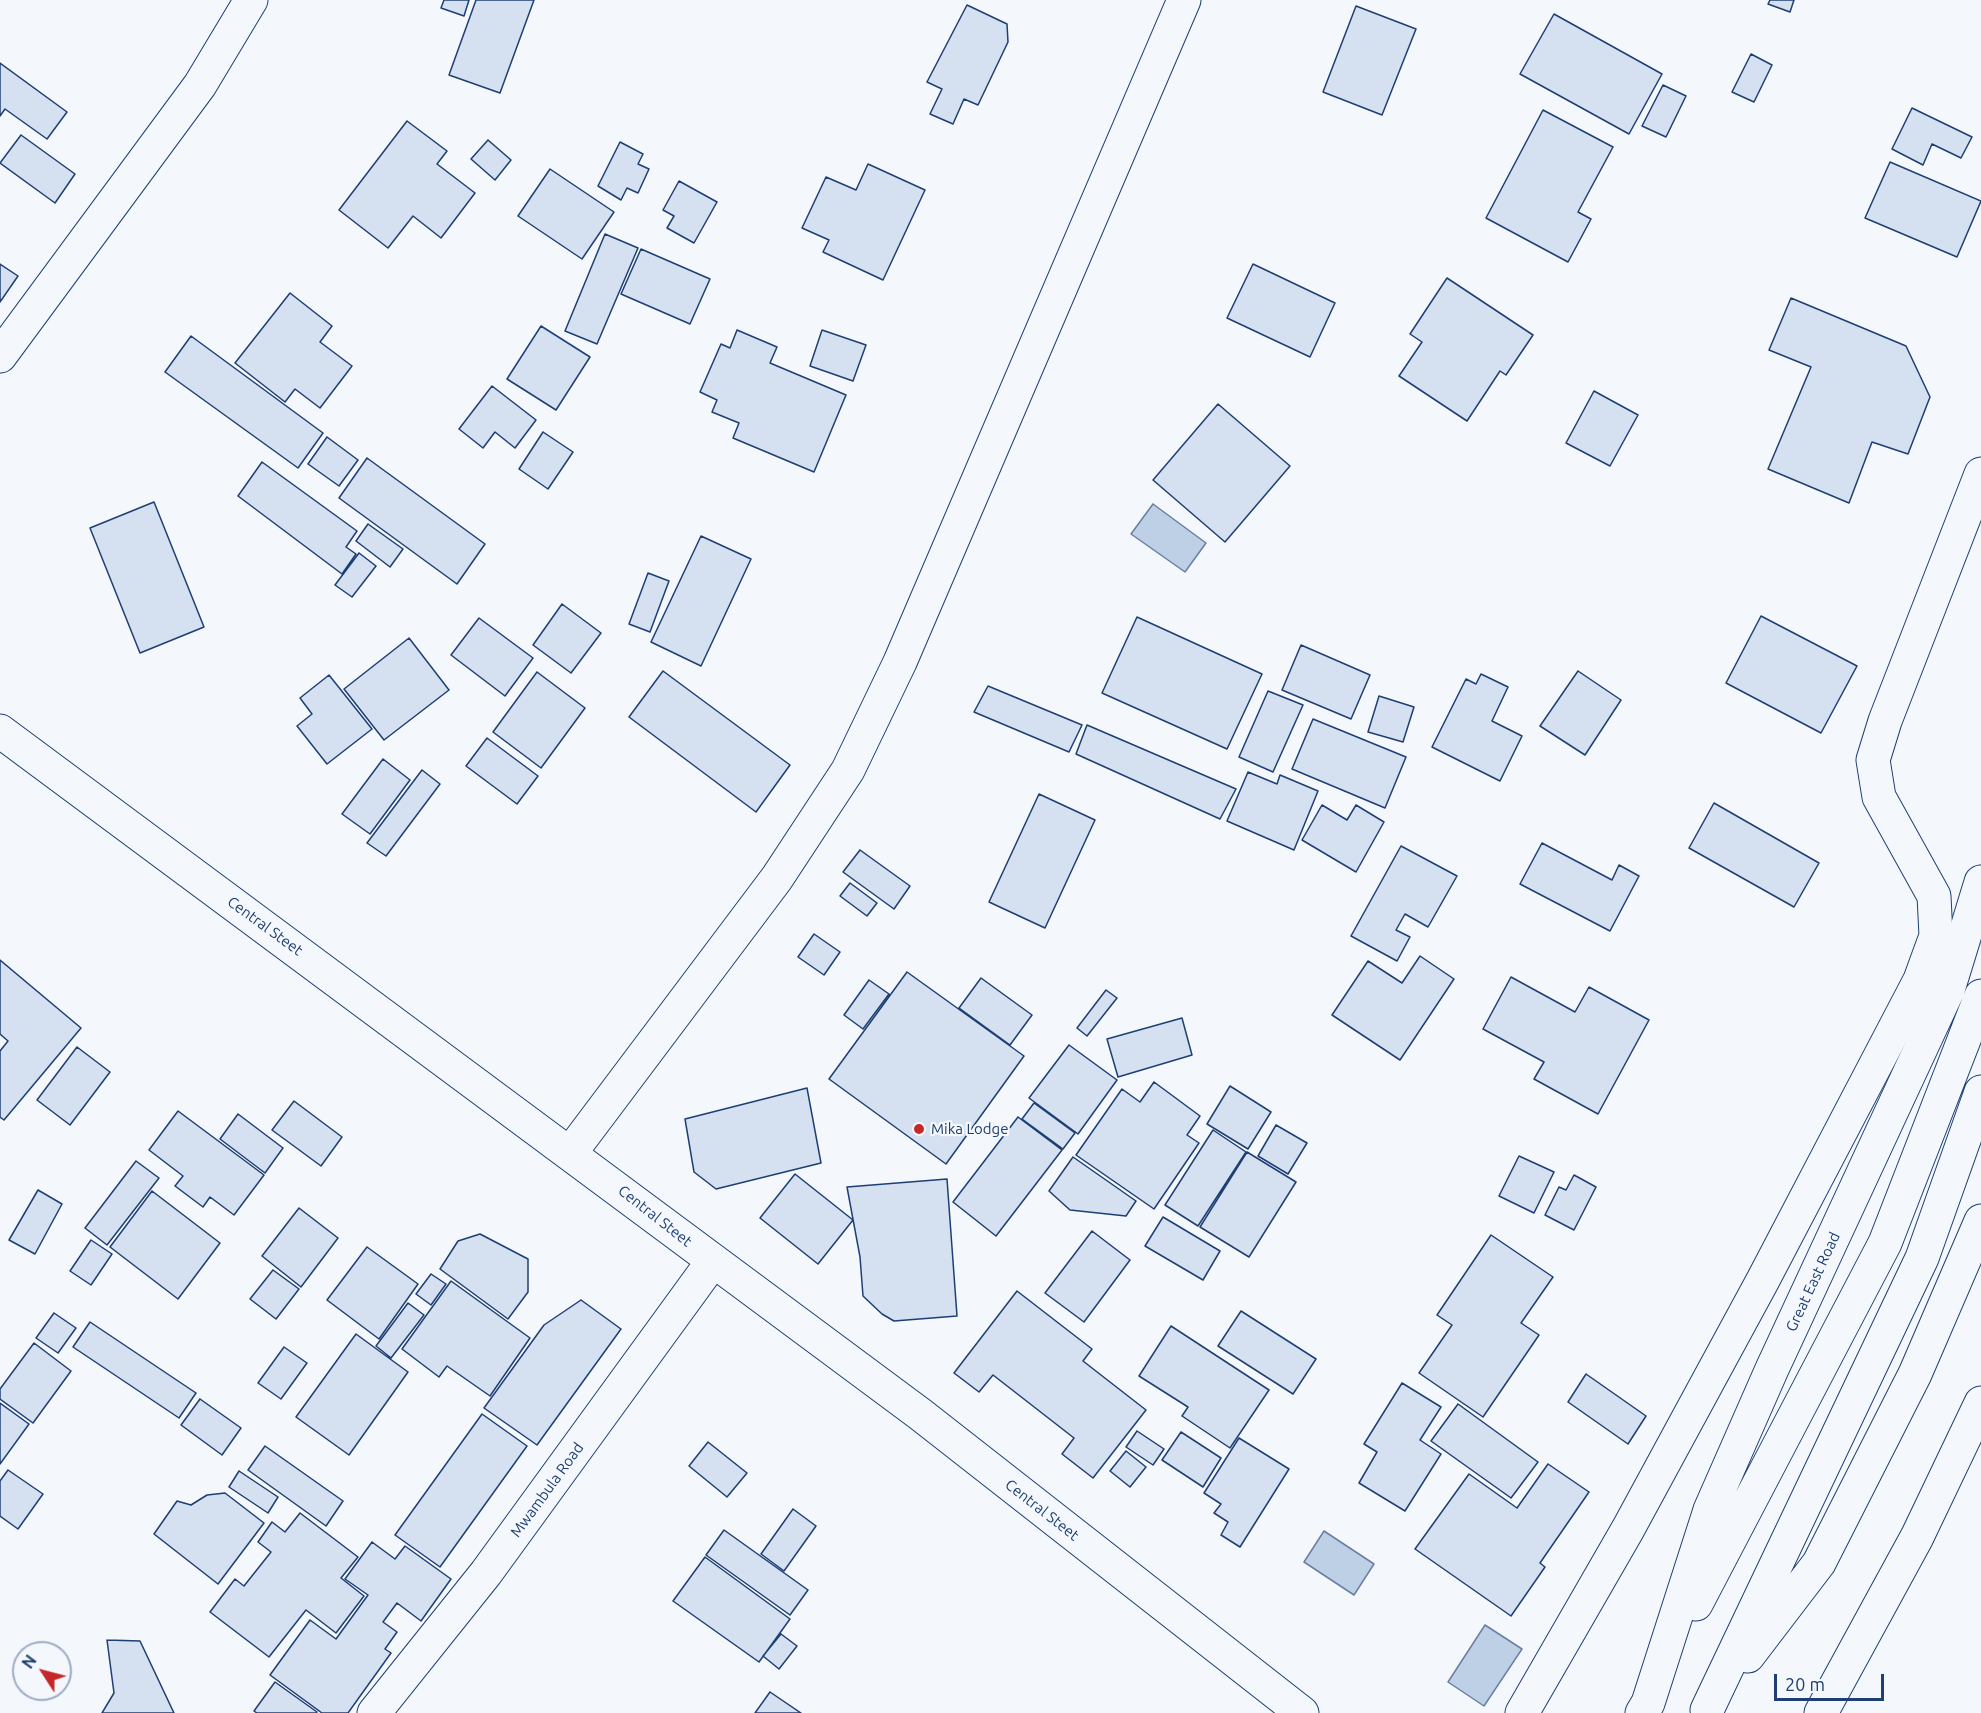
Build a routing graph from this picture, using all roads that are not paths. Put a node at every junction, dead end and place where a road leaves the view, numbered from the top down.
1 (252, 0) edge
2 (1184, 0) edge
3 (0, 356) edge
4 (1981, 474) edge
5 (0, 731) edge
6 (1981, 882) edge
7 (1981, 996) edge
8 (1981, 1092) edge
9 (571, 1152) junction
10 (1981, 1221) edge
11 (713, 1261) junction
12 (1981, 1403) edge
13 (1648, 1699) edge
14 (1706, 1711) edge
15 (374, 1713) edge
16 (1302, 1713) edge
17 (1522, 1713) edge
18 (1821, 1713) edge

1 - 3 street
2 - 9 street
4 - 17 street
5 - 9 street, Central Steet
6 - 13 street, Great East Road
7 - 13 street, Great East Road
8 - 14 street
9 - 11 street, Central Steet
10 - 14 street
11 - 15 street, Mwambula Road
11 - 16 street, Central Steet
12 - 18 street

